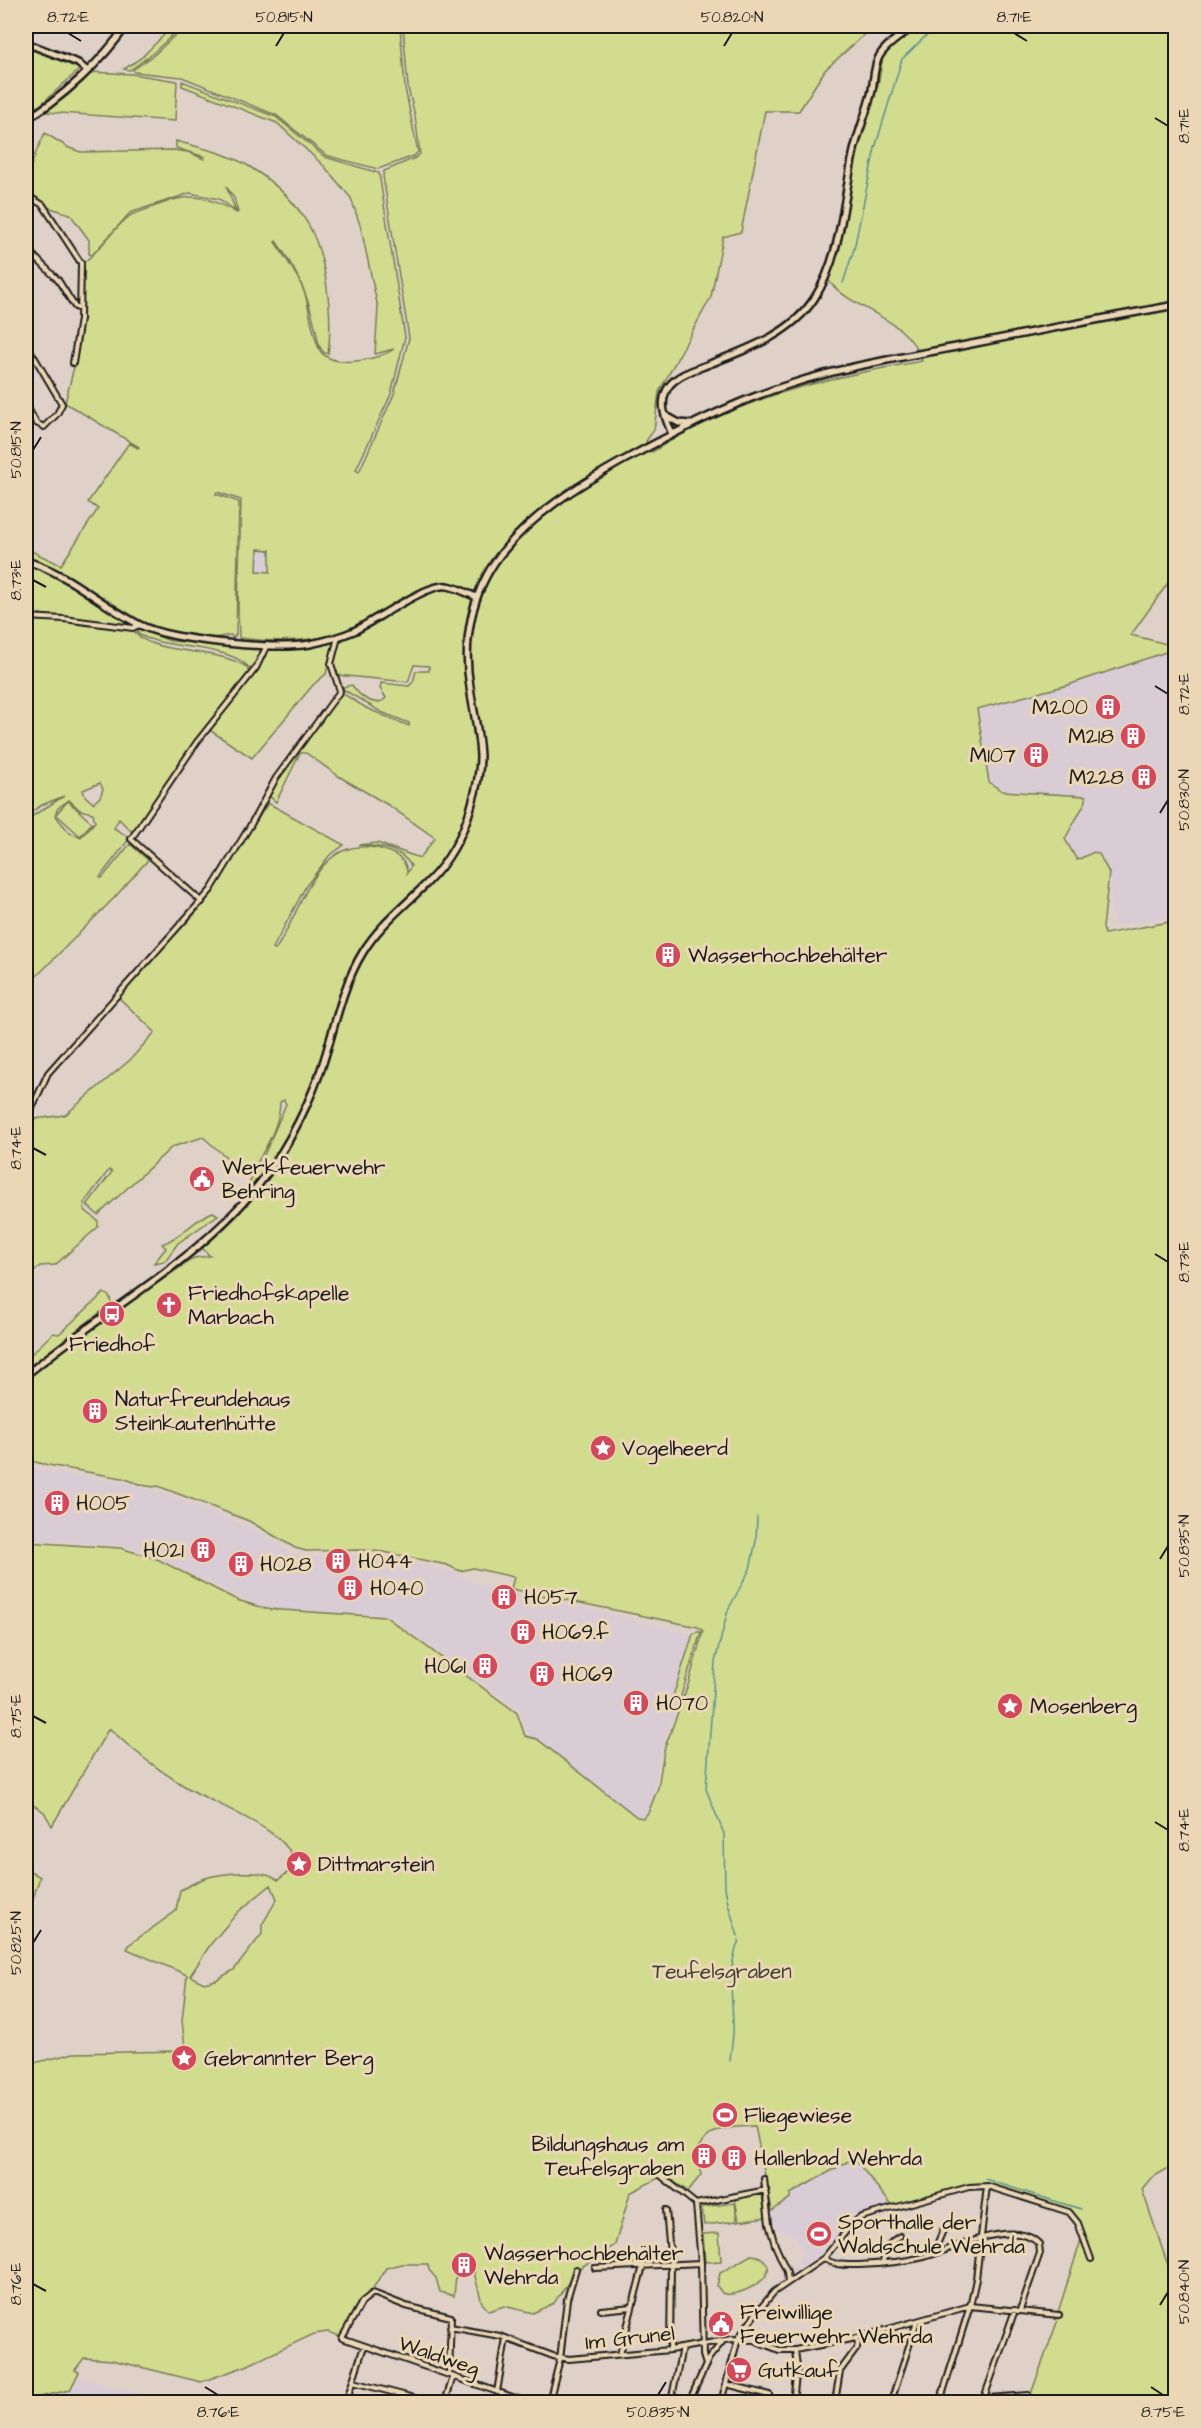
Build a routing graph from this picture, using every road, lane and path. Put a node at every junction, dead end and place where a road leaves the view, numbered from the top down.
1 (126, 26) edge
2 (915, 26) edge
3 (26, 43) edge
4 (86, 70) junction
5 (26, 119) edge
6 (26, 195) edge
7 (26, 248) edge
8 (1176, 305) edge
9 (80, 309) junction
10 (26, 343) edge
11 (74, 363) dead end
12 (26, 404) edge
13 (664, 415) junction
14 (691, 424) junction
15 (672, 434) junction
16 (26, 561) edge
17 (477, 597) junction
18 (26, 617) edge
19 (139, 625) junction
20 (339, 637) junction
21 (267, 645) junction
22 (202, 902) junction
23 (26, 1121) edge
24 (26, 1375) edge
25 (660, 2175) dead end
26 (764, 2179) dead end
27 (987, 2186) junction
28 (766, 2190) junction
29 (696, 2204) junction
30 (666, 2210) dead end
31 (950, 2226) dead end
32 (900, 2236) dead end
33 (979, 2238) junction
34 (933, 2255) junction
35 (824, 2258) junction
36 (1091, 2259) dead end
37 (701, 2263) junction
38 (883, 2263) junction
39 (671, 2265) junction
40 (643, 2266) junction
41 (595, 2268) dead end
42 (576, 2269) dead end
43 (788, 2282) junction
44 (970, 2306) junction
45 (632, 2307) junction
46 (601, 2310) dead end
47 (1018, 2310) junction
48 (1059, 2314) dead end
49 (917, 2321) junction
50 (450, 2327) junction
51 (506, 2338) junction
52 (856, 2338) junction
53 (738, 2339) junction
54 (725, 2340) junction
55 (703, 2345) junction
56 (363, 2346) junction
57 (682, 2348) junction
58 (670, 2350) junction
59 (795, 2350) junction
60 (620, 2354) junction
61 (560, 2358) junction
62 (706, 2365) junction
63 (451, 2376) junction
64 (353, 2382) junction
65 (726, 2384) junction
66 (497, 2392) junction
67 (769, 2395) dead end
68 (1028, 2395) dead end
69 (985, 2400) edge
70 (690, 2402) edge
71 (938, 2402) edge
72 (346, 2403) edge
73 (430, 2403) edge
74 (445, 2403) edge
75 (527, 2403) edge
76 (549, 2403) edge
77 (671, 2403) edge
78 (721, 2403) edge
79 (793, 2403) edge
80 (835, 2403) edge
81 (891, 2403) edge

1 - 4 main road
2 - 13 main road
3 - 4 main road
4 - 5 main road
6 - 9 street
7 - 9 street
8 - 14 main road
9 - 11 street
10 - 12 street
13 - 14 main road
13 - 15 main road
14 - 15 main road
15 - 17 main road
16 - 19 main road
17 - 20 main road
17 - 24 main road
18 - 19 street
19 - 21 main road
20 - 21 main road
20 - 22 street
21 - 22 street
22 - 23 street
25 - 29 street
26 - 28 street
27 - 33 street
27 - 35 street
27 - 36 street
28 - 29 street
28 - 43 street
29 - 37 street
30 - 39 street
31 - 34 street
32 - 38 street
33 - 34 street
33 - 44 street
33 - 47 street
34 - 38 street
35 - 38 street
35 - 43 street
37 - 39 street
37 - 55 street
39 - 40 street
39 - 58 street
40 - 41 street
40 - 45 street
42 - 61 street
43 - 53 street
44 - 47 street
44 - 49 street
44 - 71 street
45 - 46 street
45 - 60 street
47 - 48 street
47 - 69 street
49 - 52 street
49 - 81 street
50 - 51 street
50 - 56 street, Waldweg
50 - 63 street
51 - 61 street
51 - 66 street
52 - 59 street
52 - 80 street
53 - 54 street, Im Grunel
53 - 59 street, Im Grunel
53 - 65 street
54 - 55 street, Im Grunel
54 - 62 street
55 - 57 street, Im Grunel
55 - 62 street
56 - 63 street, Waldweg
56 - 64 street
57 - 58 street, Im Grunel
57 - 77 street
58 - 60 street, Im Grunel
59 - 79 street
60 - 61 street, Im Grunel
61 - 76 street
62 - 70 street
63 - 66 street, Waldweg
63 - 74 street
64 - 72 street
64 - 73 street
65 - 67 street
65 - 78 street
66 - 75 street, Waldweg
68 - 69 street
69 - 71 street

